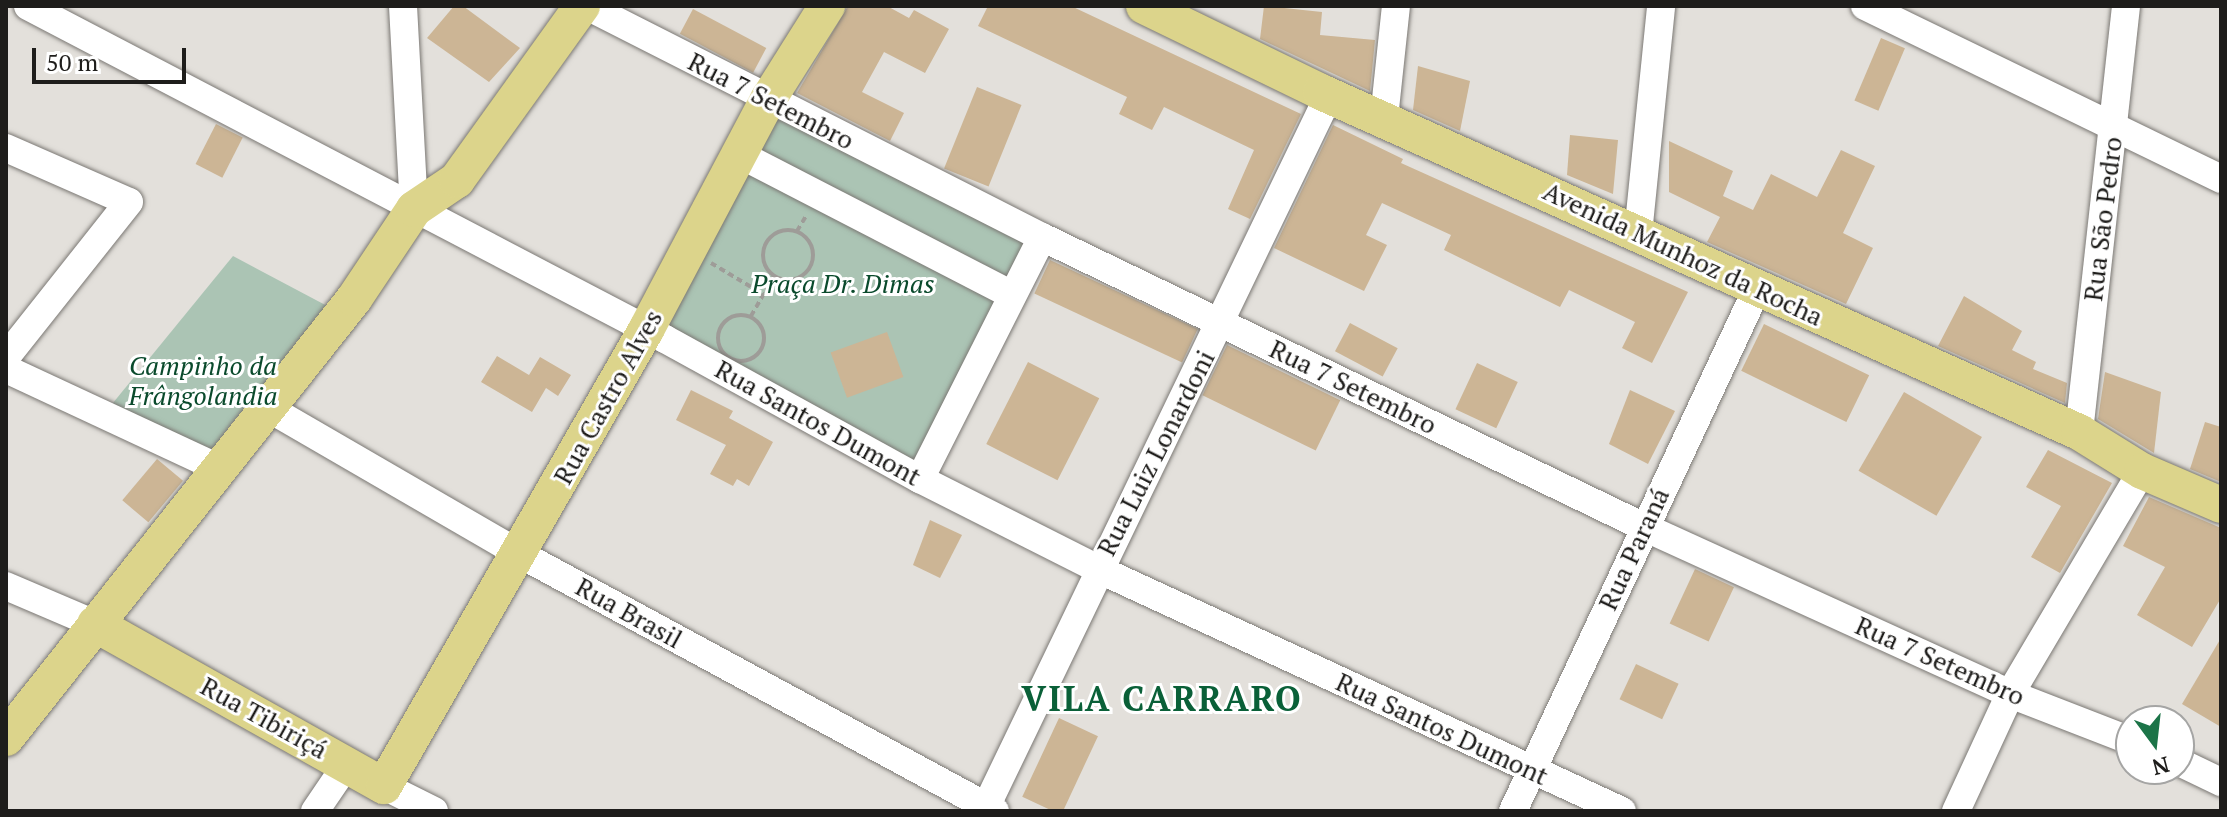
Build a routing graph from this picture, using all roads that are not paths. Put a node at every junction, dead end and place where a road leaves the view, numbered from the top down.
1 (28, 6) edge
2 (403, 6) edge
3 (584, 6) edge
4 (827, 6) edge
5 (1396, 6) edge
6 (1661, 6) edge
7 (1865, 6) edge
8 (2126, 6) edge
9 (1155, 9) edge
10 (1895, 13) edge
11 (1329, 95) junction
12 (769, 98) junction
13 (1384, 118) junction
14 (2114, 128) junction
15 (6, 148) edge
16 (739, 154) junction
17 (2221, 179) edge
18 (414, 209) junction
19 (1638, 234) junction
20 (1042, 237) junction
21 (1757, 289) junction
22 (1012, 295) junction
23 (1221, 324) junction
24 (646, 330) junction
25 (6, 357) edge
26 (6, 369) edge
27 (268, 408) junction
28 (2079, 432) junction
29 (218, 468) junction
30 (2142, 471) junction
31 (920, 479) junction
32 (2221, 505) edge
33 (1644, 527) junction
34 (520, 554) junction
35 (1098, 569) junction
36 (6, 586) edge
37 (95, 624) junction
38 (2010, 694) junction
39 (2115, 735) edge
40 (6, 738) edge
41 (347, 764) junction
42 (2195, 770) edge
43 (1532, 771) junction
44 (2221, 782) edge
45 (384, 786) junction
46 (988, 810) edge
47 (315, 811) edge
48 (434, 811) edge
49 (1513, 811) edge
50 (1622, 811) edge
51 (1956, 811) edge

1 - 18 street, Rua Santos Dumont
2 - 18 street
3 - 12 street, Rua 7 Setembro
3 - 18 main road
4 - 12 main road, Rua Castro Alves
5 - 13 street
6 - 19 street
7 - 10 street
8 - 14 street, Rua São Pedro
9 - 11 main road, Avenida Munhoz da Rocha
10 - 14 street
11 - 13 main road, Avenida Munhoz da Rocha
11 - 23 street, Rua Luiz Lonardoni
12 - 16 main road, Rua Castro Alves
12 - 20 street, Rua 7 Setembro
13 - 19 main road, Avenida Munhoz da Rocha
14 - 17 street
14 - 28 street, Rua São Pedro
15 - 25 street
16 - 22 street
16 - 24 main road, Rua Castro Alves
18 - 24 street, Rua Santos Dumont
18 - 27 main road
19 - 21 main road, Avenida Munhoz da Rocha
20 - 22 street
20 - 23 street, Rua 7 Setembro
21 - 28 main road, Avenida Munhoz da Rocha
21 - 33 street, Rua Paraná
22 - 31 street
23 - 33 street, Rua 7 Setembro
23 - 35 street, Rua Luiz Lonardoni
24 - 31 street, Rua Santos Dumont
24 - 34 main road, Rua Castro Alves
26 - 29 street
27 - 29 main road
27 - 34 street, Rua Brasil
28 - 30 main road, Avenida Munhoz da Rocha
29 - 37 main road
30 - 32 main road, Avenida Munhoz da Rocha
30 - 38 street
31 - 35 street, Rua Santos Dumont
33 - 38 street, Rua 7 Setembro
33 - 43 street, Rua Paraná
34 - 45 main road, Rua Castro Alves
34 - 46 street, Rua Brasil
35 - 43 street, Rua Santos Dumont
35 - 46 street, Rua Luiz Lonardoni
36 - 37 street
37 - 40 main road
37 - 41 main road, Rua Tibiriçá
38 - 39 street, Rua 7 Setembro
38 - 51 street
41 - 45 main road, Rua Tibiriçá
41 - 47 street
42 - 44 street
43 - 49 street, Rua Paraná
43 - 50 street, Rua Santos Dumont
45 - 48 street, Rua Tibiriçá

